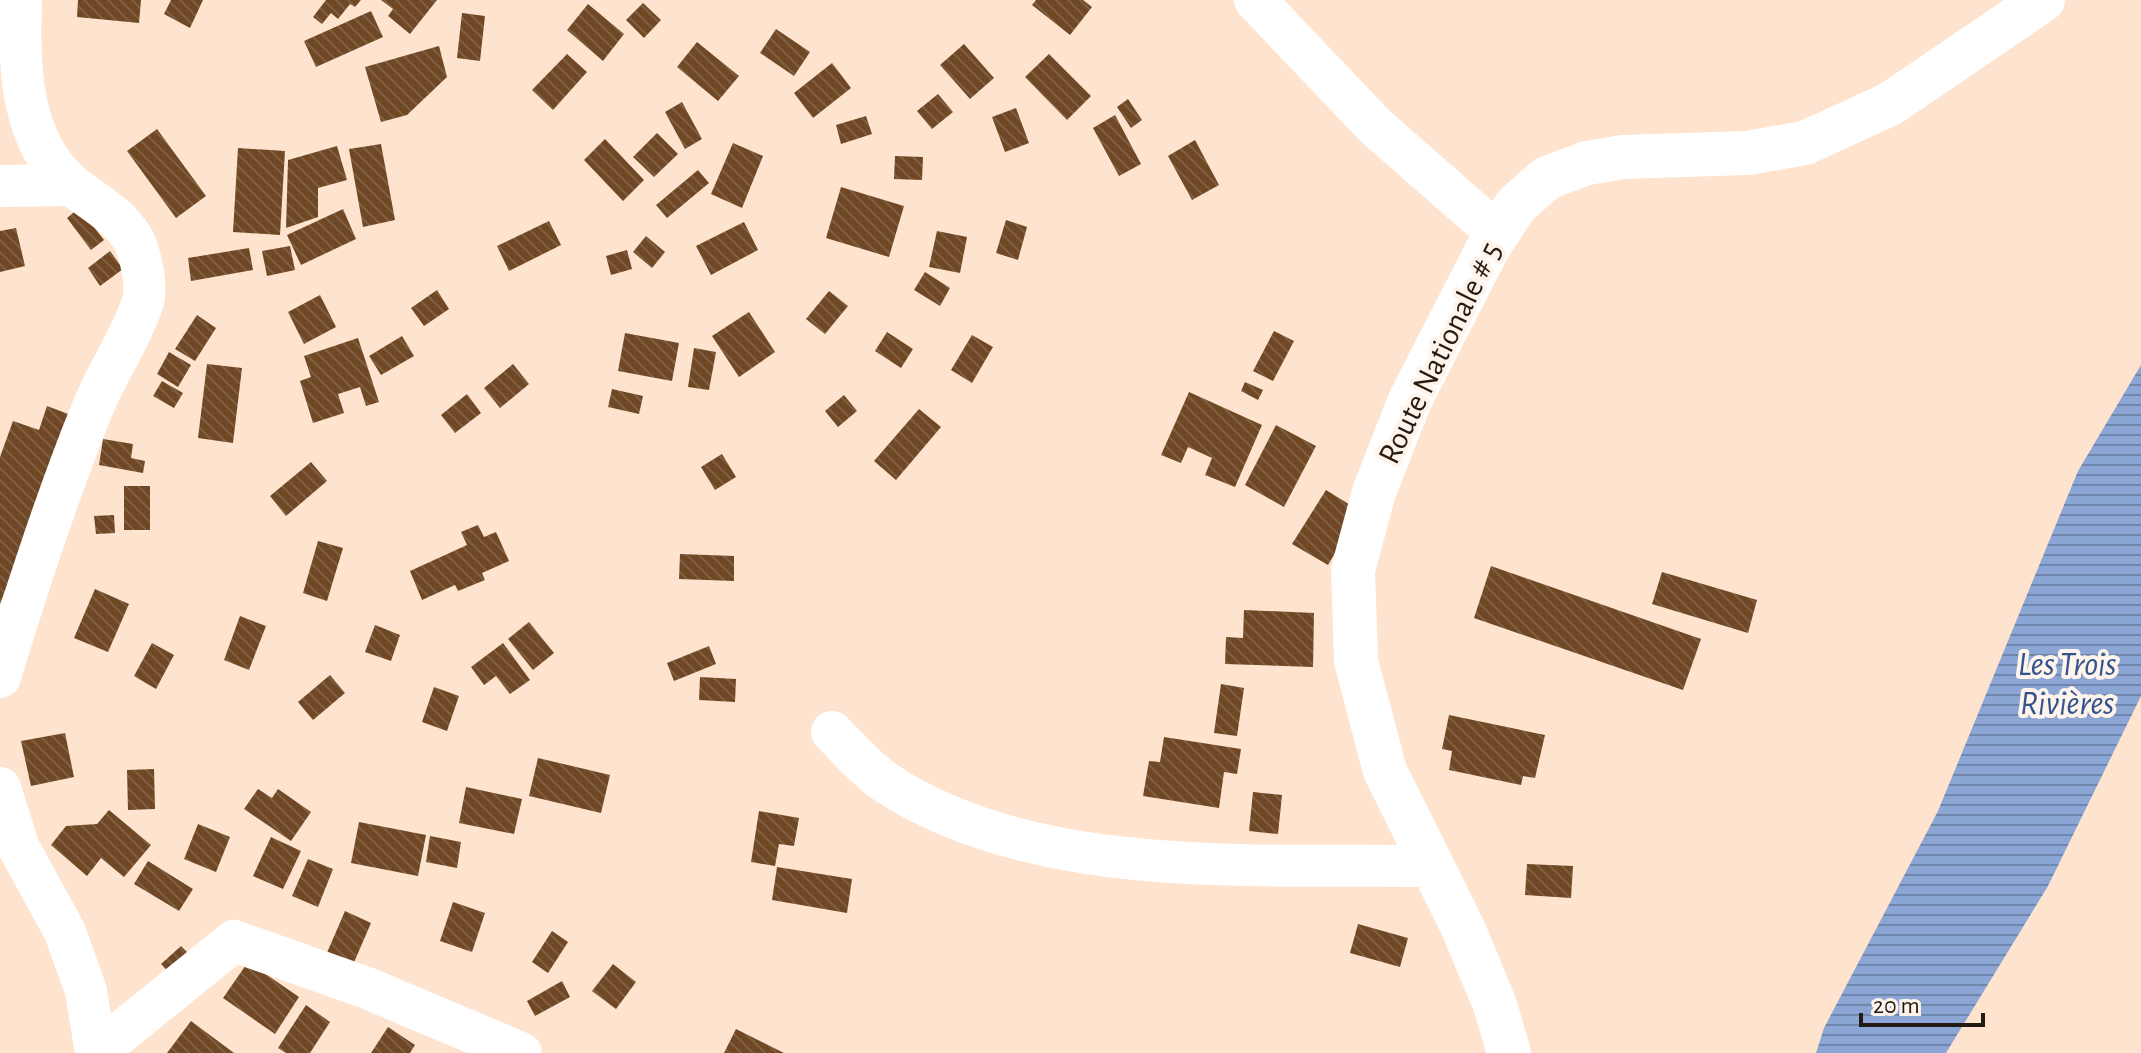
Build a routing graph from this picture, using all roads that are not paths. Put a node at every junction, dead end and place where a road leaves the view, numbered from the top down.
1 (21, 0) edge
2 (1255, 0) edge
3 (2043, 0) edge
4 (72, 185) junction
5 (0, 186) edge
6 (1497, 233) junction
7 (0, 677) edge
8 (832, 732) dead end
9 (0, 788) edge
10 (1432, 866) junction
11 (97, 1052) edge
12 (521, 1053) edge
13 (1509, 1053) edge

1 - 4 street
2 - 6 street
3 - 6 main road, Route Nationale # 5
4 - 5 street
4 - 7 street
6 - 10 main road, Route Nationale # 5
8 - 10 street
9 - 11 street
10 - 13 main road, Route Nationale # 5
11 - 12 street

